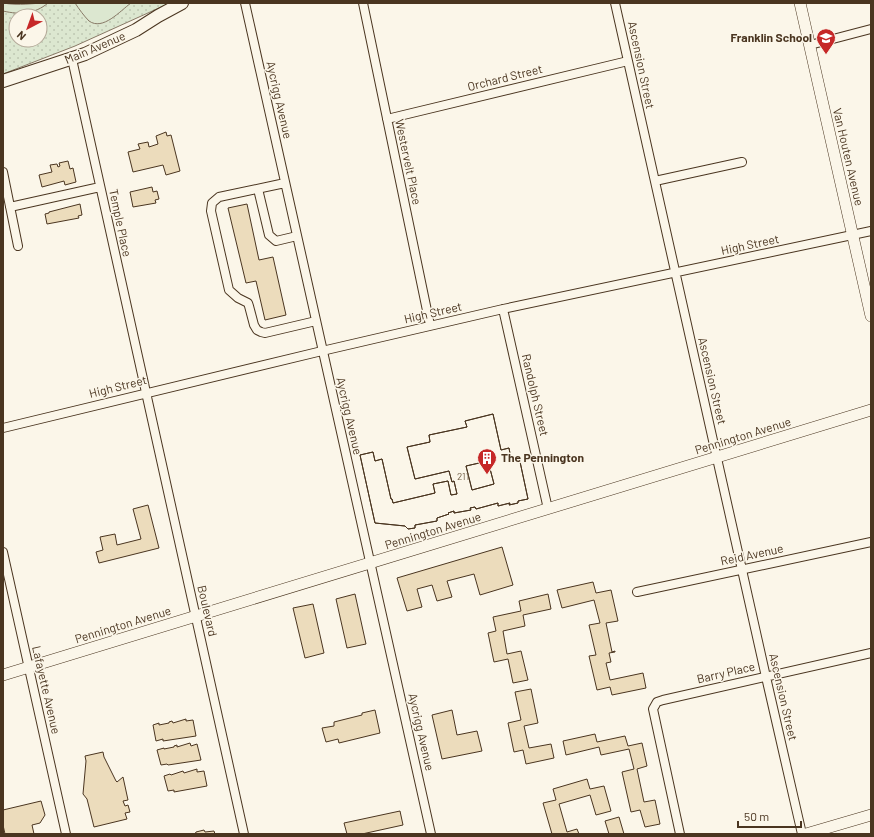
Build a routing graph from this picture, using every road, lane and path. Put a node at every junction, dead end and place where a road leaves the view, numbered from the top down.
1 (182, 3) edge
2 (245, 3) edge
3 (362, 3) edge
4 (615, 3) edge
5 (800, 3) edge
6 (871, 29) edge
7 (810, 45) junction
8 (72, 59) junction
9 (628, 61) junction
10 (3, 81) edge
11 (387, 119) junction
12 (742, 162) dead end
13 (3, 172) edge
14 (654, 181) junction
15 (285, 183) junction
16 (100, 188) junction
17 (258, 189) junction
18 (10, 207) junction
19 (871, 231) edge
20 (853, 235) junction
21 (297, 236) junction
22 (18, 246) dead end
23 (676, 273) junction
24 (503, 309) junction
25 (871, 316) edge
26 (316, 321) junction
27 (430, 325) junction
28 (322, 350) junction
29 (145, 393) junction
30 (871, 410) edge
31 (3, 428) edge
32 (717, 458) junction
33 (548, 509) junction
34 (871, 542) edge
35 (3, 552) edge
36 (370, 564) junction
37 (742, 570) junction
38 (637, 592) dead end
39 (196, 617) junction
40 (871, 653) edge
41 (29, 668) junction
42 (3, 675) edge
43 (766, 677) junction
44 (871, 815) edge
45 (66, 834) edge
46 (244, 834) edge
47 (431, 834) edge
48 (680, 834) edge
49 (802, 834) edge
50 (806, 834) edge

1 - 8 main road, Main Avenue
2 - 15 street, Aycrigg Avenue
3 - 11 street, Westervelt Place
4 - 9 street, Ascension Street
5 - 7 street, Van Houten Avenue
6 - 7 street
7 - 20 street, Van Houten Avenue
8 - 10 main road, Main Avenue
8 - 16 street, Temple Place
9 - 11 street, Orchard Street
9 - 14 street, Ascension Street
11 - 27 street, Westervelt Place
12 - 14 street
13 - 18 street
14 - 23 street, Ascension Street
15 - 17 street
15 - 21 street, Aycrigg Avenue
16 - 18 street
16 - 29 street, Temple Place
17 - 21 street
17 - 26 street
18 - 22 street
19 - 20 street, High Street
20 - 23 street, High Street
20 - 25 street, Van Houten Avenue
21 - 26 street, Aycrigg Avenue
23 - 24 street, High Street
23 - 32 street, Ascension Street
24 - 27 street, High Street
24 - 33 street, Randolph Street
26 - 28 street, Aycrigg Avenue
27 - 28 street, High Street
28 - 29 street, High Street
28 - 36 street, Aycrigg Avenue
29 - 31 street, High Street
29 - 39 street, Boulevard
30 - 32 street, Pennington Avenue
32 - 33 street, Pennington Avenue
32 - 37 street, Ascension Street
33 - 36 street, Pennington Avenue
34 - 37 street, Reid Avenue
35 - 41 street, Lafayette Avenue
36 - 39 street, Pennington Avenue
36 - 47 street, Aycrigg Avenue
37 - 38 street, Reid Avenue
37 - 43 street, Ascension Street
39 - 41 street, Pennington Avenue
39 - 46 street, Boulevard
40 - 43 street, Barry Place
41 - 42 street, Pennington Avenue
41 - 45 street, Lafayette Avenue
43 - 48 street, Barry Place
43 - 49 street, Ascension Street
44 - 50 street

